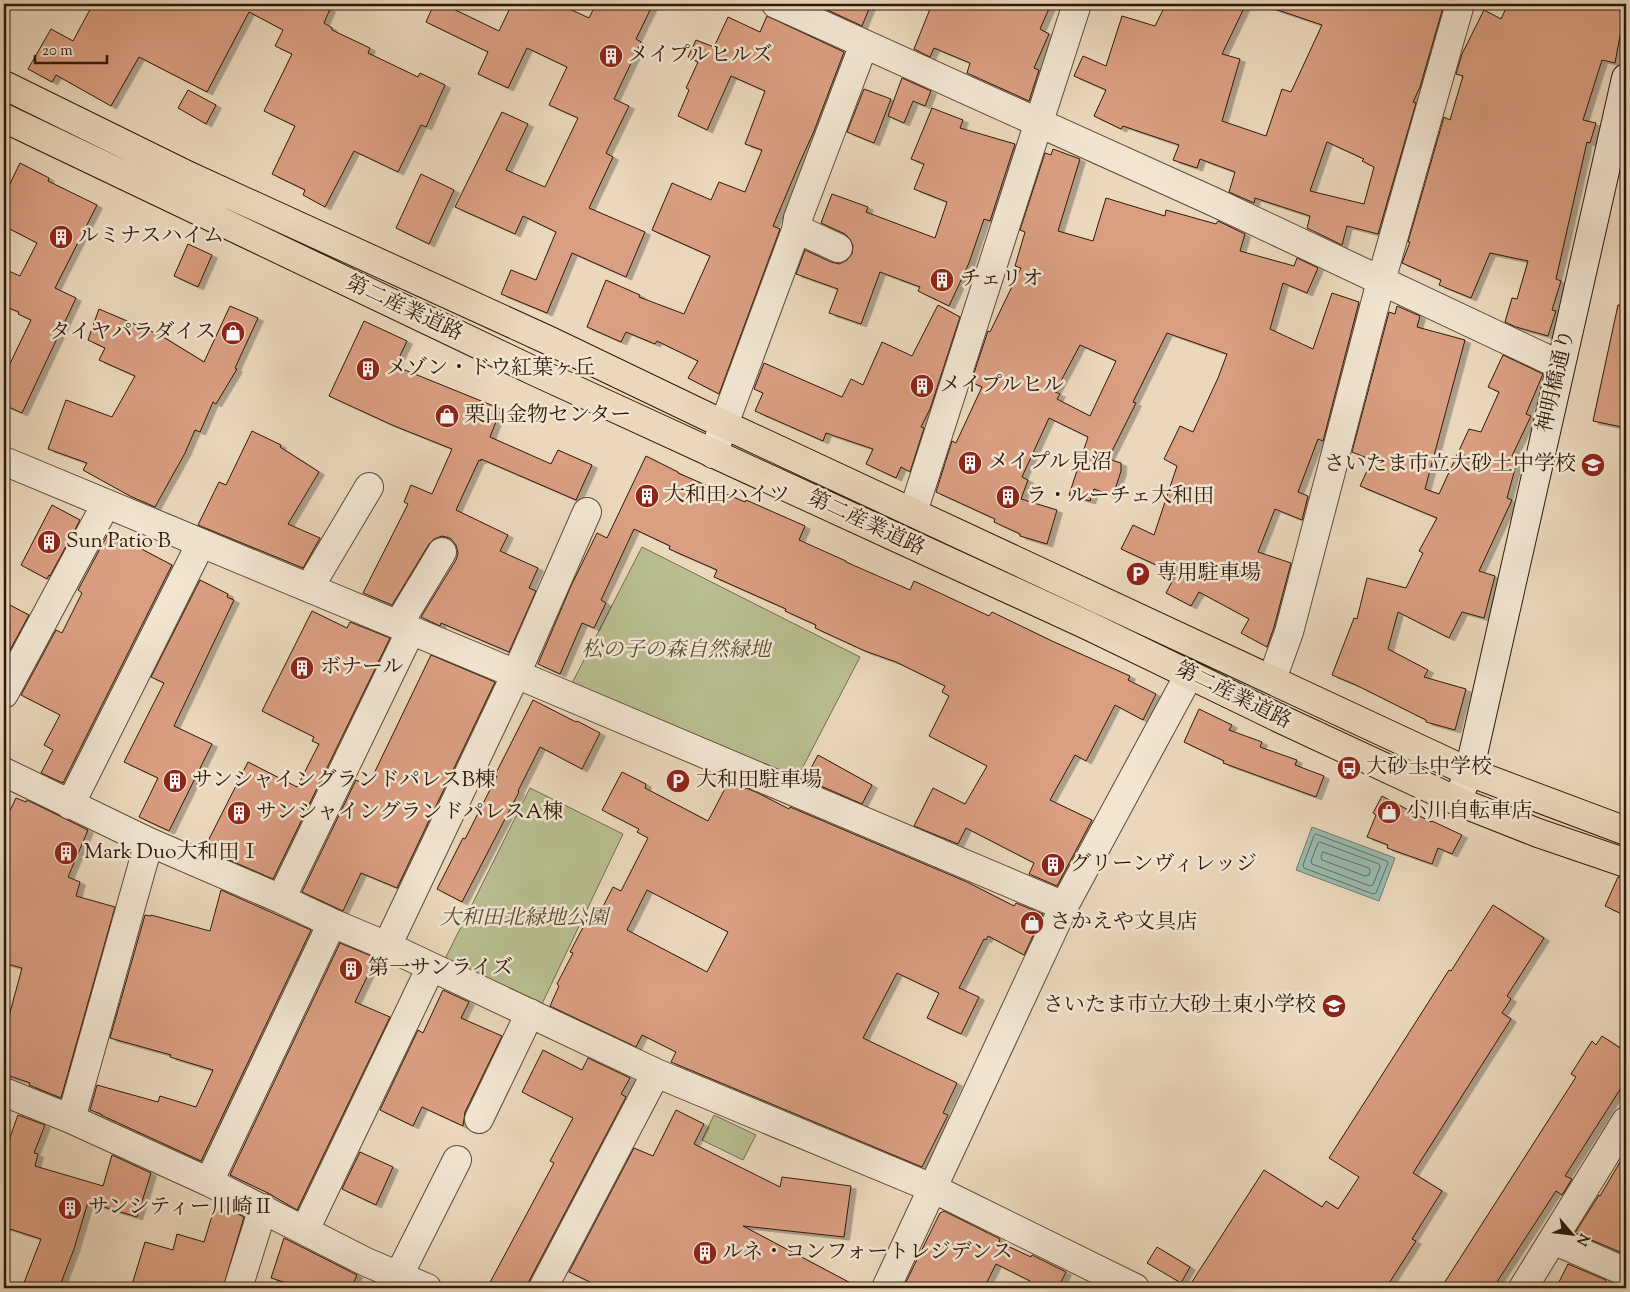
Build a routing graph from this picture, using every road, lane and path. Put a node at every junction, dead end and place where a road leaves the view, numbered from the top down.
1 (776, 4) edge
2 (1076, 4) edge
3 (1460, 4) edge
4 (864, 44) junction
5 (1626, 78) edge
6 (4, 85) edge
7 (4, 118) edge
8 (1038, 123) junction
9 (796, 229) junction
10 (838, 248) dead end
11 (1381, 281) junction
12 (1560, 365) junction
13 (725, 425) junction
14 (713, 454) junction
15 (4, 461) edge
16 (369, 487) dead end
17 (106, 504) junction
18 (587, 512) dead end
19 (913, 512) junction
20 (201, 543) junction
21 (442, 552) dead end
22 (308, 588) junction
23 (404, 628) junction
24 (516, 674) junction
25 (1189, 675) junction
26 (1272, 679) junction
27 (4, 694) edge
28 (4, 772) edge
29 (1469, 772) junction
30 (1458, 801) junction
31 (70, 805) junction
32 (1626, 831) edge
33 (149, 842) junction
34 (1626, 863) edge
35 (281, 899) junction
36 (1064, 906) junction
37 (332, 923) junction
38 (388, 946) junction
39 (431, 967) junction
40 (530, 1013) junction
41 (656, 1073) junction
42 (4, 1092) edge
43 (71, 1119) junction
44 (479, 1119) dead end
45 (1626, 1121) edge
46 (457, 1160) dead end
47 (209, 1182) junction
48 (932, 1188) junction
49 (263, 1208) junction
50 (305, 1230) junction
51 (1553, 1240) junction
52 (1626, 1272) edge
53 (399, 1275) junction
54 (1126, 1286) edge
55 (238, 1288) edge
56 (426, 1288) edge
57 (543, 1288) edge
58 (886, 1288) edge
59 (1523, 1288) edge

1 - 4 street
2 - 8 street
3 - 11 street
4 - 8 street
4 - 9 street
5 - 12 street, 神明橋通り
6 - 13 main road, 第二産業道路
7 - 14 main road, 第二産業道路
8 - 11 street
8 - 19 street
9 - 10 street
9 - 13 street
11 - 12 street
11 - 26 street
12 - 29 street, 神明橋通り
13 - 14 street
13 - 19 main road, 第二産業道路
14 - 25 main road, 第二産業道路
15 - 17 street
16 - 22 street
17 - 20 street
17 - 27 street
18 - 24 street
19 - 26 main road, 第二産業道路
20 - 22 street
20 - 31 street
21 - 23 street
22 - 23 street
23 - 24 street
23 - 35 street
24 - 36 street
24 - 38 street
25 - 30 main road, 第二産業道路
25 - 36 street
26 - 29 main road, 第二産業道路
28 - 31 street
29 - 30 street, 神明橋通り
29 - 32 main road, 第二産業道路
30 - 34 main road, 第二産業道路
31 - 33 street
33 - 35 street
33 - 43 street
35 - 37 street
36 - 48 street
37 - 38 street
37 - 47 street
38 - 39 street
39 - 40 street
39 - 50 street
40 - 41 street
40 - 44 street
41 - 48 street
41 - 57 street
42 - 43 street
43 - 47 street
45 - 51 street
46 - 53 street
47 - 49 street
48 - 54 street
48 - 58 street
49 - 50 street
49 - 55 street
50 - 53 street
51 - 52 street
51 - 59 street
53 - 56 street

